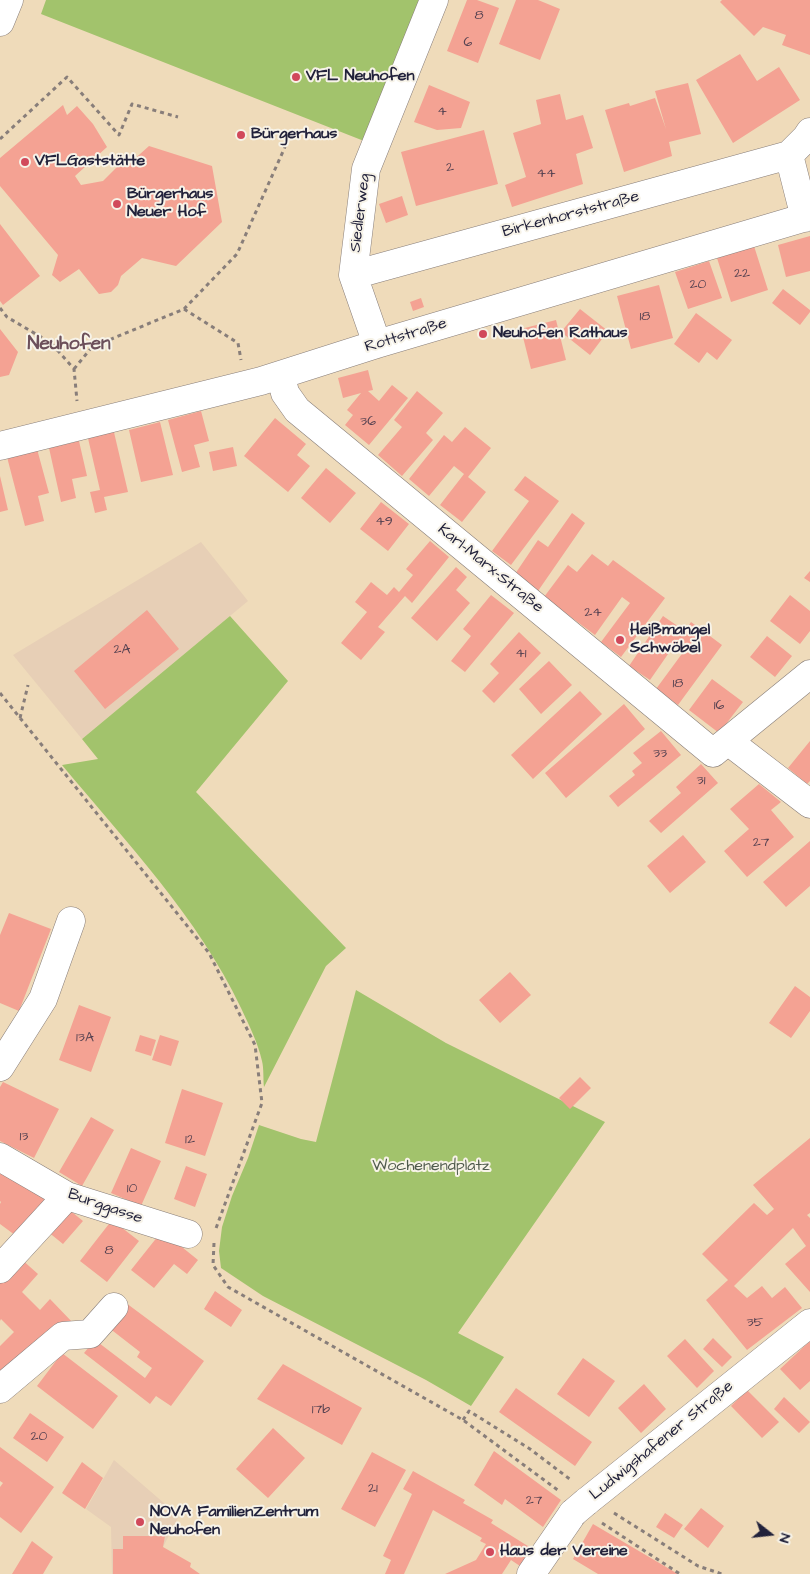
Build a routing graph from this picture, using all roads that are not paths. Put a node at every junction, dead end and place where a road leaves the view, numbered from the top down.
1 (9, 0) edge
2 (434, 0) edge
3 (0, 22) edge
4 (810, 132) edge
5 (789, 155) junction
6 (807, 217) edge
7 (353, 275) junction
8 (377, 344) junction
9 (281, 375) junction
10 (0, 446) edge
11 (810, 674) edge
12 (721, 747) junction
13 (810, 804) edge
14 (71, 920) dead end
15 (0, 1067) edge
16 (0, 1157) edge
17 (66, 1196) junction
18 (188, 1234) dead end
19 (0, 1269) edge
20 (114, 1307) dead end
21 (810, 1323) edge
22 (0, 1389) edge
23 (531, 1574) edge

1 - 3 street
2 - 7 street, Siedlerweg
4 - 5 street
5 - 6 street
5 - 7 street, Birkenhorststraße
6 - 8 street, Rottstraße
7 - 8 street, Siedlerweg
8 - 9 street, Rottstraße
9 - 10 street, Rottstraße
9 - 12 street, Karl-Marx-Straße
11 - 12 street
12 - 13 street, Karl-Marx-Straße
14 - 15 street
16 - 17 street, Burggasse
17 - 18 street, Burggasse
17 - 19 street
20 - 22 street
21 - 23 street, Ludwigshafener Straße

